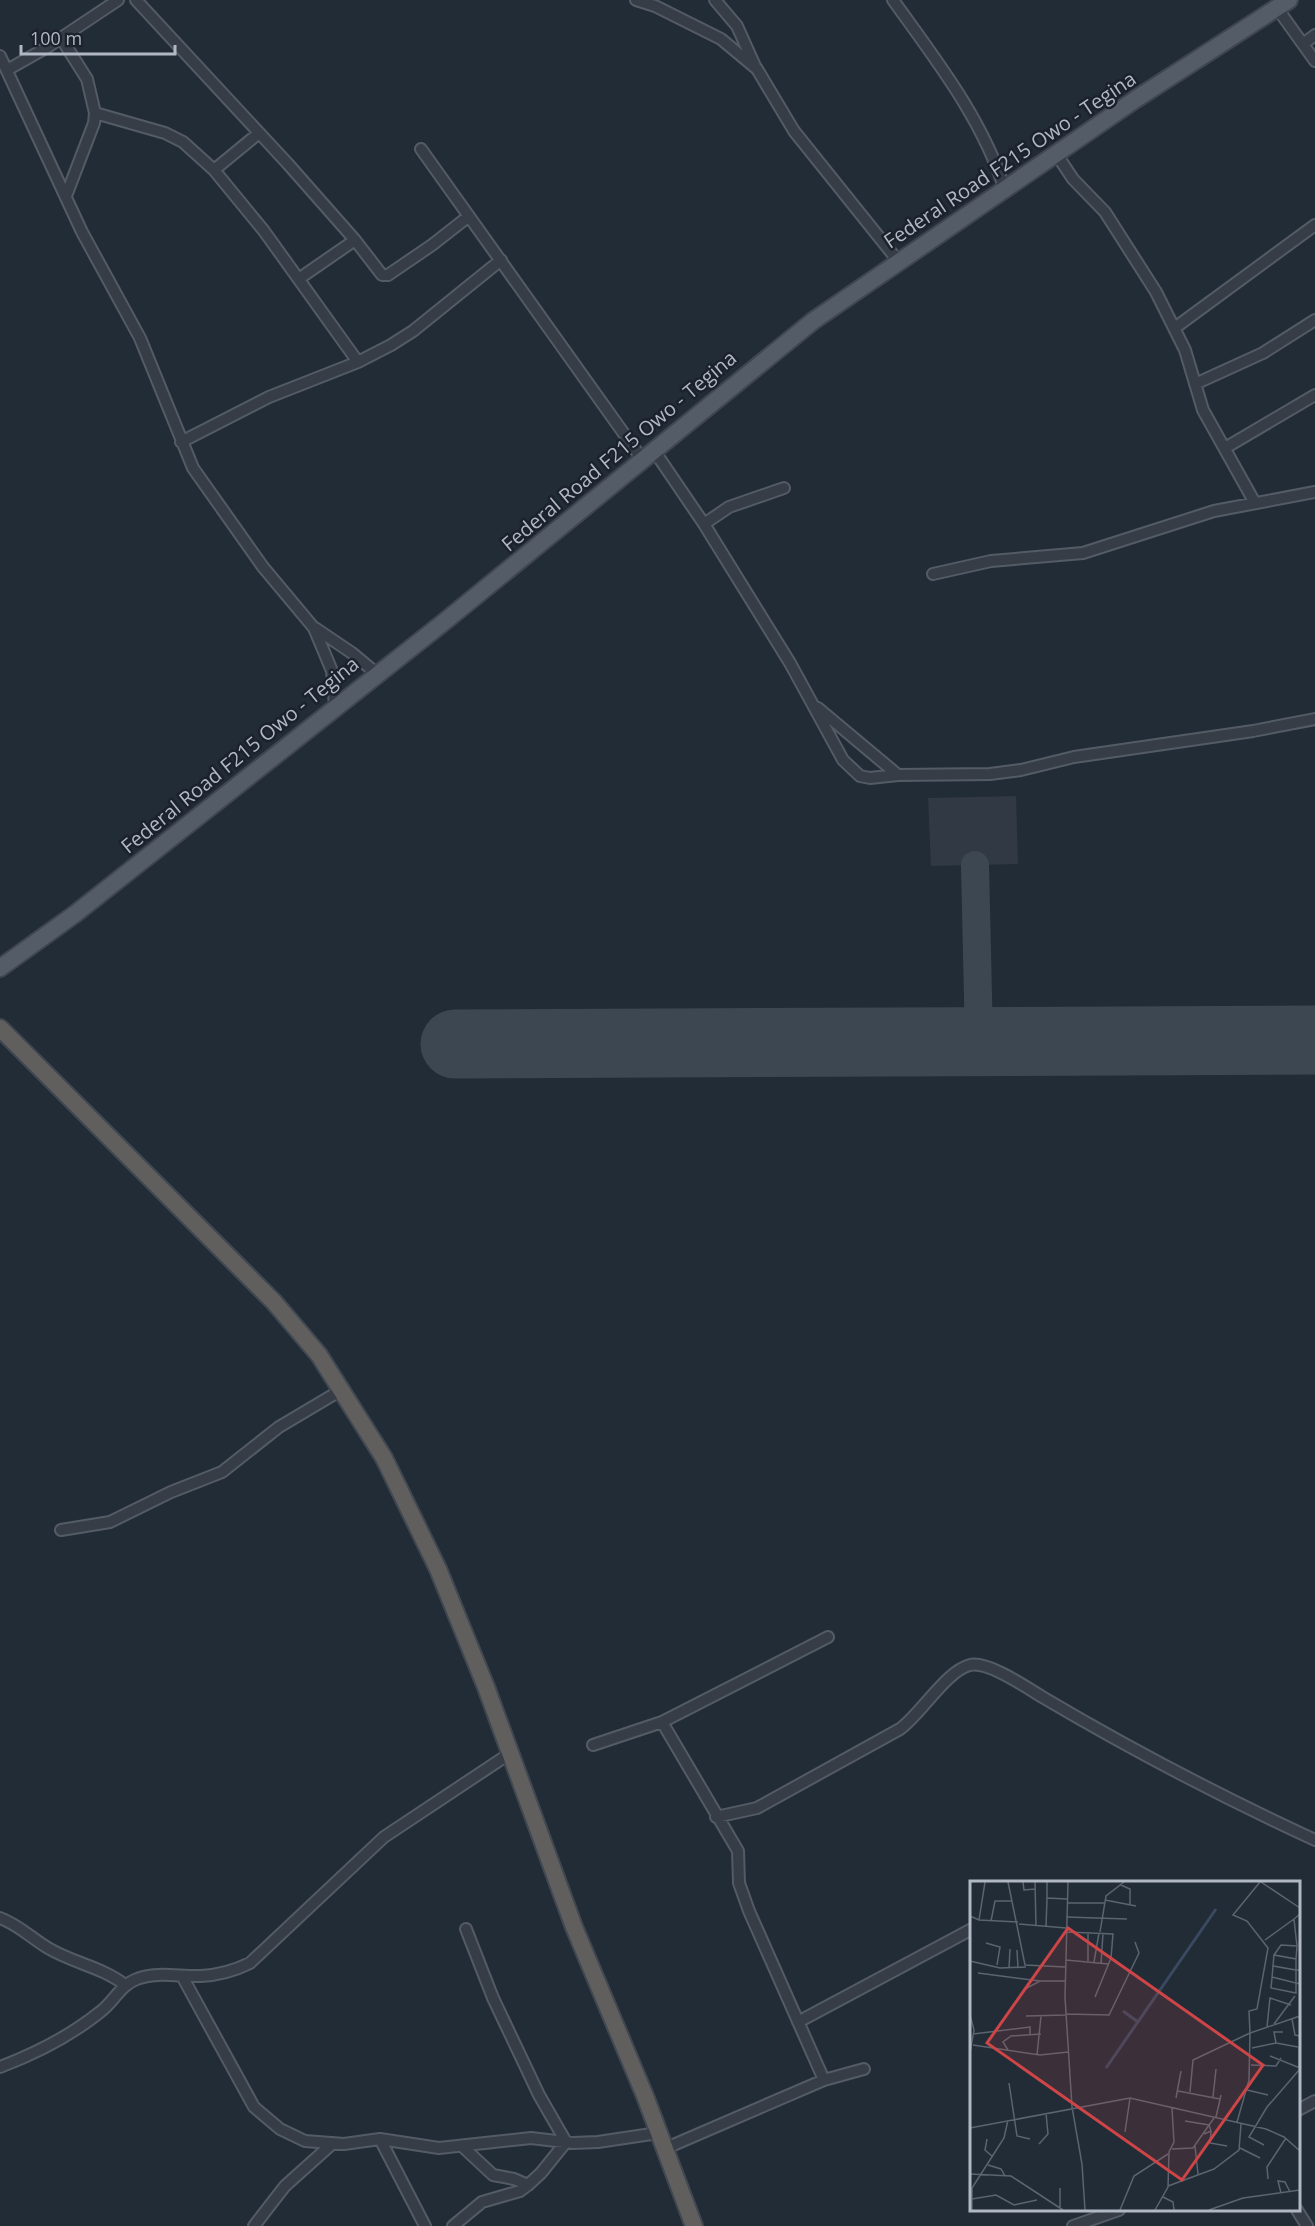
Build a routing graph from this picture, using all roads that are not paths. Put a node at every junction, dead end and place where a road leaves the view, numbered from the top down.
1 (118, 0) edge
2 (136, 0) edge
3 (636, 0) edge
4 (715, 0) edge
5 (893, 0) edge
6 (1283, 4) edge
7 (1315, 35) edge
8 (60, 38) junction
9 (1304, 44) junction
10 (0, 56) edge
11 (1315, 61) edge
12 (757, 69) junction
13 (7, 70) junction
14 (95, 113) junction
15 (259, 133) junction
16 (421, 148) dead end
17 (1057, 155) junction
18 (214, 170) junction
19 (1005, 190) junction
20 (66, 196) junction
21 (469, 216) junction
22 (1315, 225) edge
23 (355, 240) junction
24 (501, 260) junction
25 (899, 262) junction
26 (300, 279) junction
27 (1315, 320) edge
28 (1176, 327) junction
29 (358, 362) junction
30 (1195, 384) junction
31 (1315, 395) edge
32 (181, 442) junction
33 (1225, 448) junction
34 (647, 454) junction
35 (784, 488) dead end
36 (1315, 492) edge
37 (1255, 503) junction
38 (704, 524) junction
39 (933, 574) dead end
40 (314, 628) junction
41 (376, 673) junction
42 (335, 706) junction
43 (815, 706) junction
44 (1315, 719) edge
45 (898, 775) junction
46 (0, 968) edge
47 (0, 1028) edge
48 (343, 1389) junction
49 (61, 1530) dead end
50 (828, 1637) dead end
51 (662, 1722) junction
52 (593, 1745) dead end
53 (512, 1752) junction
54 (716, 1817) junction
55 (1315, 1840) edge
56 (0, 1918) edge
57 (466, 1929) dead end
58 (970, 1930) edge
59 (182, 1976) junction
60 (125, 1985) junction
61 (798, 2022) junction
62 (0, 2067) edge
63 (864, 2069) dead end
64 (824, 2080) junction
65 (1315, 2101) edge
66 (1300, 2109) edge
67 (380, 2139) junction
68 (661, 2141) junction
69 (566, 2142) junction
70 (333, 2143) junction
71 (463, 2147) junction
72 (528, 2185) junction
73 (1116, 2211) edge
74 (1298, 2211) edge
75 (254, 2226) edge
76 (426, 2226) edge
77 (453, 2226) edge
78 (694, 2226) edge
79 (1074, 2226) edge
80 (1307, 2226) edge

1 - 8 street
2 - 15 street
3 - 12 street
4 - 12 street
5 - 19 street
6 - 9 street
6 - 17 main road, Federal Road F215 Owo - Tegina
7 - 9 street
8 - 13 street
8 - 14 street
9 - 11 street
10 - 13 street
12 - 25 street
13 - 20 street
14 - 18 street
14 - 20 street
15 - 18 street
15 - 23 street
16 - 21 street
17 - 19 main road, Federal Road F215 Owo - Tegina
17 - 28 street
18 - 26 street
19 - 25 main road, Federal Road F215 Owo - Tegina
20 - 32 street
21 - 23 street
21 - 24 street
22 - 28 street
23 - 26 street
24 - 29 street
24 - 34 street
25 - 34 main road, Federal Road F215 Owo - Tegina
26 - 29 street
27 - 30 street
28 - 30 street
29 - 32 street
30 - 33 street
31 - 33 street
32 - 40 street
33 - 37 street
34 - 38 street
34 - 41 main road, Federal Road F215 Owo - Tegina
35 - 38 street
36 - 37 street
37 - 39 street
38 - 43 street
40 - 41 street
40 - 42 street
41 - 42 main road, Federal Road F215 Owo - Tegina
42 - 46 main road, Federal Road F215 Owo - Tegina
43 - 45 street
43 - 45 street
44 - 45 street
47 - 48 highway
48 - 49 street
48 - 53 highway
50 - 51 street
51 - 52 street
51 - 54 street
53 - 59 street
53 - 68 highway
54 - 55 street
54 - 61 street
56 - 60 street
57 - 69 street
58 - 61 street
59 - 60 street
59 - 70 street
60 - 62 street
61 - 64 street
63 - 64 street
64 - 68 street
65 - 66 street
67 - 70 street
67 - 71 street
67 - 76 street
68 - 69 street
68 - 78 highway
69 - 71 street
69 - 72 street
70 - 75 street
71 - 72 street
72 - 77 street
73 - 79 street
74 - 80 street

